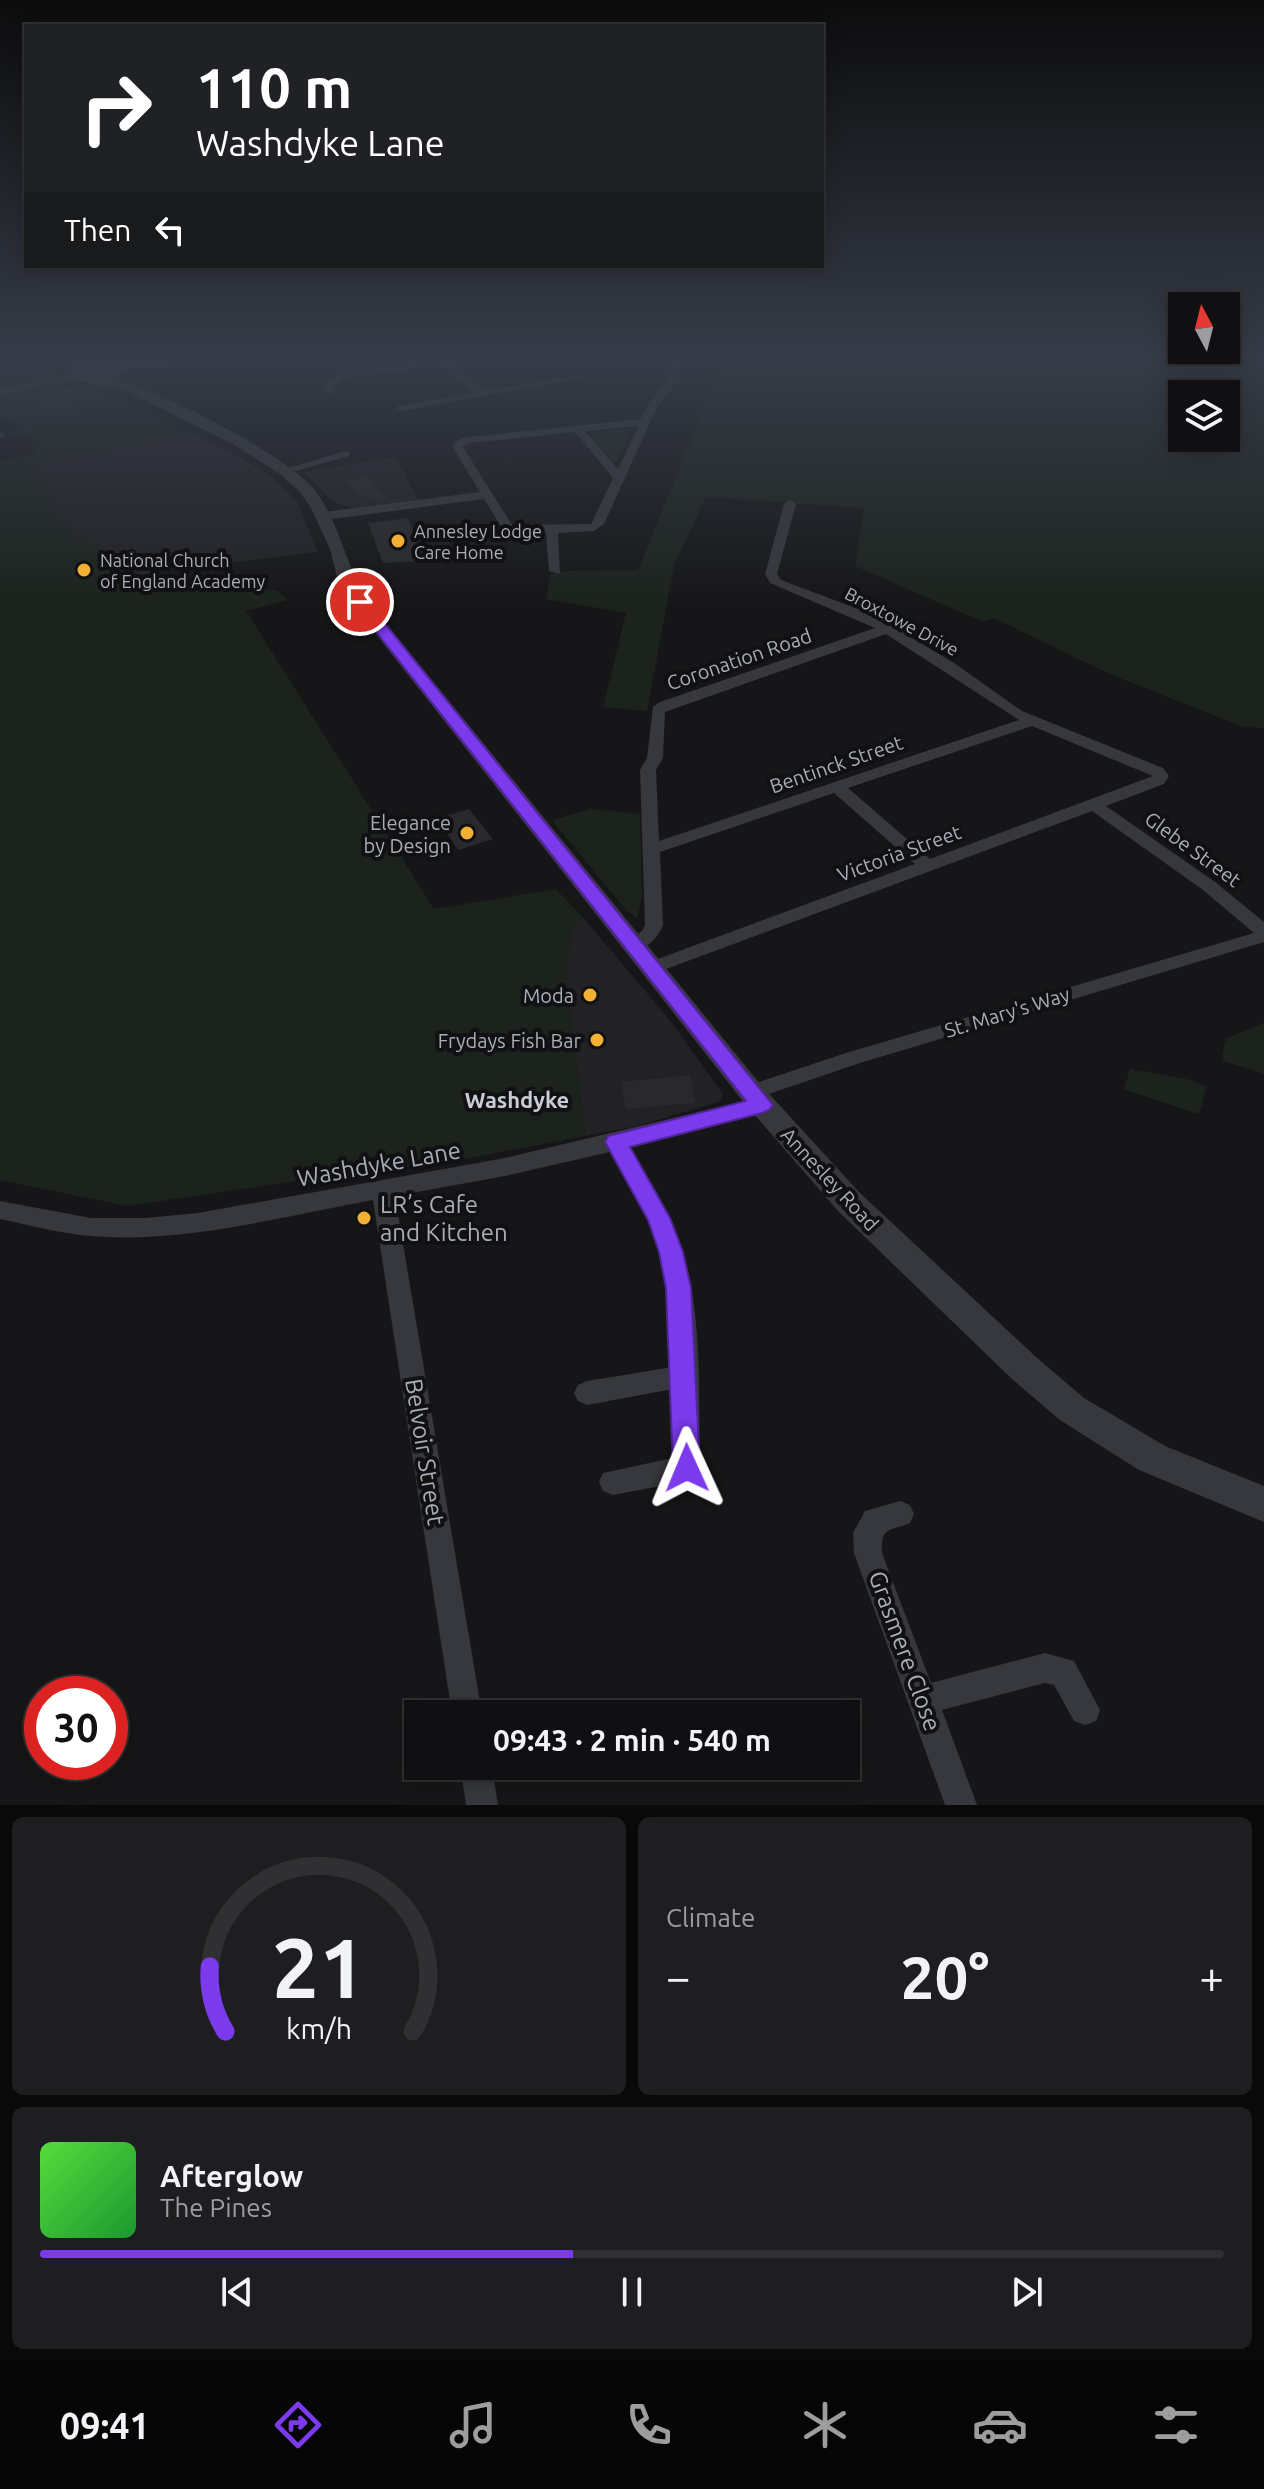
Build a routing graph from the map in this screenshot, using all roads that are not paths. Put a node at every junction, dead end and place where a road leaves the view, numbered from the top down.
1 (236, 440) edge
2 (473, 440) edge
3 (587, 440) edge
4 (636, 440) edge
5 (345, 454) dead end
6 (285, 471) junction
7 (619, 478) junction
8 (487, 495) junction
9 (790, 504) dead end
10 (324, 516) junction
11 (552, 530) junction
12 (555, 571) dead end
13 (887, 629) junction
14 (1034, 720) junction
15 (1161, 776) joint
16 (837, 787) junction
17 (1094, 805) junction
18 (652, 849) junction
19 (927, 866) junction
20 (1264, 934) edge
21 (632, 945) junction
22 (651, 968) junction
23 (756, 1098) junction
24 (616, 1142) junction
25 (383, 1190) junction
26 (0, 1210) edge
27 (684, 1376) junction
28 (587, 1393) dead end
29 (613, 1482) dead end
30 (1264, 1504) edge
31 (900, 1514) dead end
32 (465, 1700) edge
33 (923, 1700) junction
34 (1085, 1710) dead end
35 (478, 1780) edge
36 (482, 1805) edge
37 (961, 1805) edge

1 - 6 street, Annesley Road
2 - 8 street
3 - 7 street
4 - 7 street
5 - 6 street
6 - 10 street, Annesley Road
7 - 11 street
8 - 10 street
8 - 11 street
9 - 13 street, Broxtowe Drive
10 - 21 street, Annesley Road
11 - 12 street
13 - 14 street, Broxtowe Drive
13 - 18 street, Coronation Road
14 - 15 street, Broxtowe Drive
14 - 16 street, Bentinck Street
15 - 17 street, Victoria Street
16 - 18 street, Bentinck Street
16 - 19 street
17 - 19 street, Victoria Street
17 - 20 street, Glebe Street
18 - 21 street, Coronation Road
19 - 22 street, Victoria Street
20 - 23 street, St. Mary's Way
21 - 22 street, Annesley Road
22 - 23 street, Annesley Road
23 - 24 street, Washdyke Lane
23 - 30 street, Annesley Road
24 - 25 street, Washdyke Lane
24 - 27 street
25 - 26 street, Washdyke Lane
25 - 32 street, Belvoir Street
27 - 28 street
27 - 29 street
31 - 33 street, Grasmere Close
33 - 34 street
33 - 37 street, Grasmere Close
35 - 36 street

